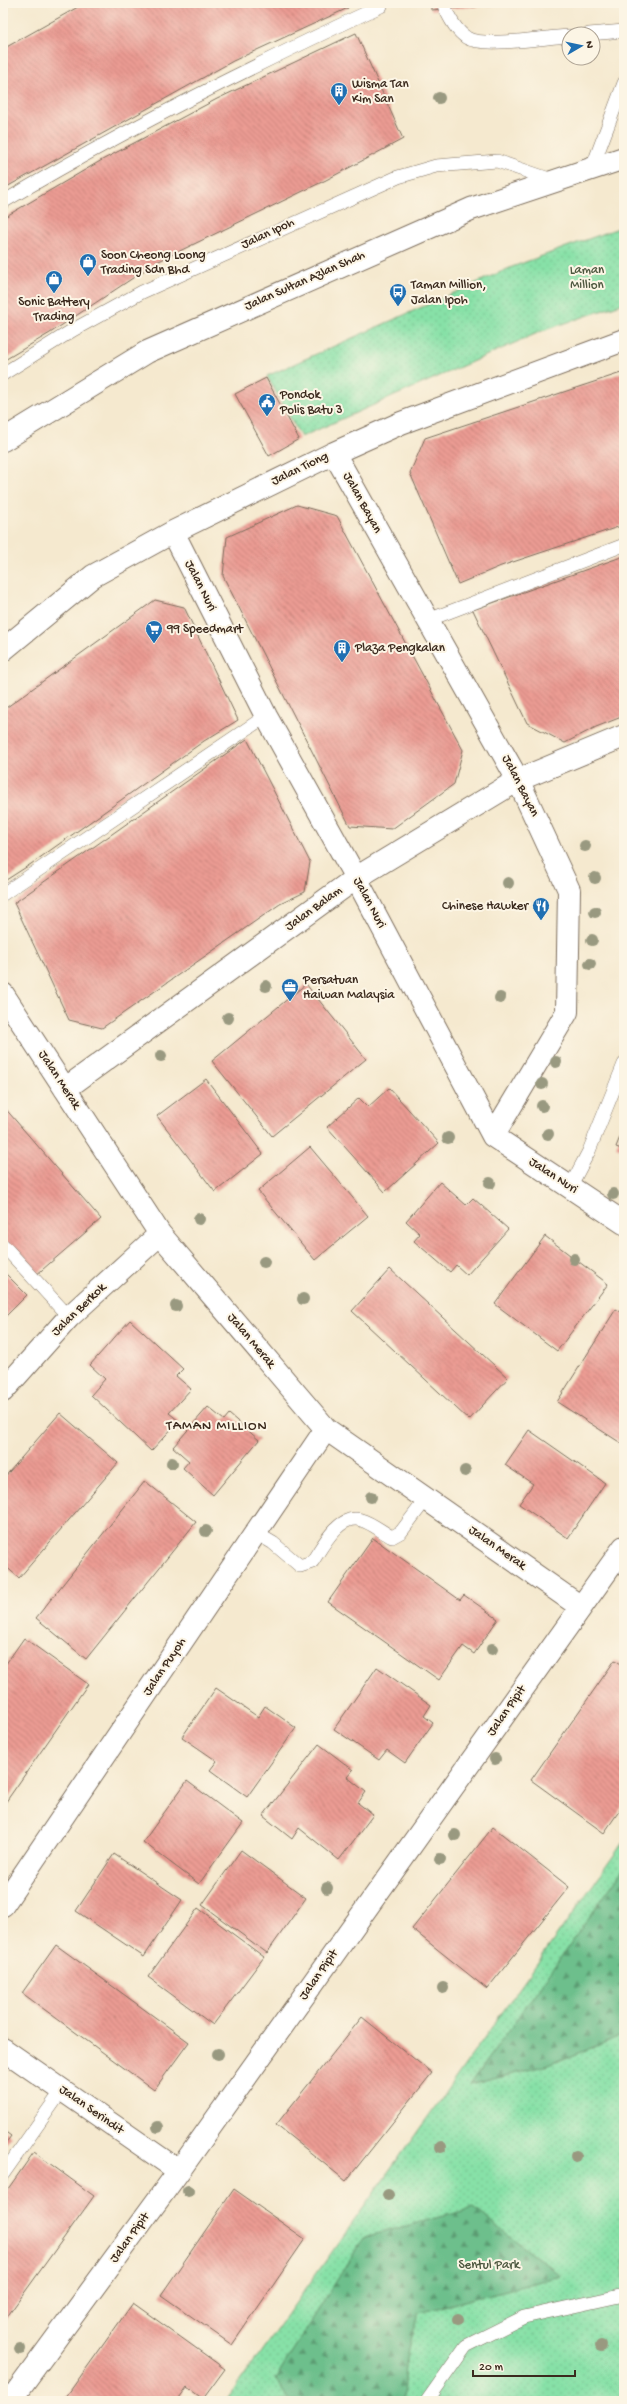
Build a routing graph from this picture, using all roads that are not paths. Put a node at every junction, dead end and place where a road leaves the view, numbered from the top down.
1 (379, 3) edge
2 (443, 3) edge
3 (624, 31) edge
4 (601, 33) edge
5 (561, 37) edge
6 (624, 83) edge
7 (624, 158) edge
8 (592, 168) junction
9 (552, 180) junction
10 (3, 202) edge
11 (624, 340) edge
12 (3, 374) edge
13 (3, 440) edge
14 (334, 453) junction
15 (172, 532) junction
16 (624, 545) edge
17 (428, 620) junction
18 (3, 650) edge
19 (266, 716) junction
20 (624, 736) edge
21 (518, 780) junction
22 (356, 878) junction
23 (3, 894) edge
24 (3, 994) edge
25 (624, 1064) edge
26 (65, 1089) junction
27 (493, 1136) junction
28 (570, 1187) junction
29 (624, 1223) edge
30 (160, 1234) junction
31 (3, 1245) edge
32 (69, 1317) junction
33 (3, 1391) edge
34 (326, 1429) junction
35 (426, 1499) junction
36 (256, 1533) junction
37 (624, 1547) edge
38 (581, 1607) junction
39 (3, 1905) edge
40 (3, 2049) edge
41 (62, 2089) junction
42 (179, 2171) junction
43 (3, 2174) edge
44 (624, 2295) edge
45 (10, 2401) edge
46 (427, 2401) edge

1 - 10 lane
2 - 5 lane
3 - 4 lane
6 - 8 lane
7 - 8 street, Jalan Sultan Azlan Shah
8 - 9 street, Jalan Sultan Azlan Shah
9 - 12 lane, Jalan Ipoh
9 - 13 street, Jalan Sultan Azlan Shah
11 - 14 street, Jalan Tiong
14 - 15 street, Jalan Tiong
14 - 17 street, Jalan Bayan
15 - 18 street, Jalan Tiong
15 - 19 street, Jalan Nuri
16 - 17 lane
17 - 21 street, Jalan Bayan
19 - 22 street, Jalan Nuri
19 - 23 lane
20 - 21 street, Jalan Balam
21 - 22 street, Jalan Balam
21 - 27 street, Jalan Bayan
22 - 26 street, Jalan Balam
22 - 27 street, Jalan Nuri
24 - 26 street, Jalan Merak
25 - 28 lane
26 - 30 street, Jalan Merak
27 - 28 street, Jalan Nuri
28 - 29 street, Jalan Nuri
30 - 32 street, Jalan Berkok
30 - 34 street, Jalan Merak
31 - 32 lane
32 - 33 street, Jalan Berkok
34 - 35 street, Jalan Merak
34 - 36 street, Jalan Puyoh
35 - 36 lane
35 - 38 street, Jalan Merak
36 - 39 street, Jalan Puyoh
37 - 38 street, Jalan Pipit
38 - 42 street, Jalan Pipit
40 - 41 street, Jalan Serindit
41 - 42 street, Jalan Serindit
41 - 43 lane
42 - 45 street, Jalan Pipit
44 - 46 lane

